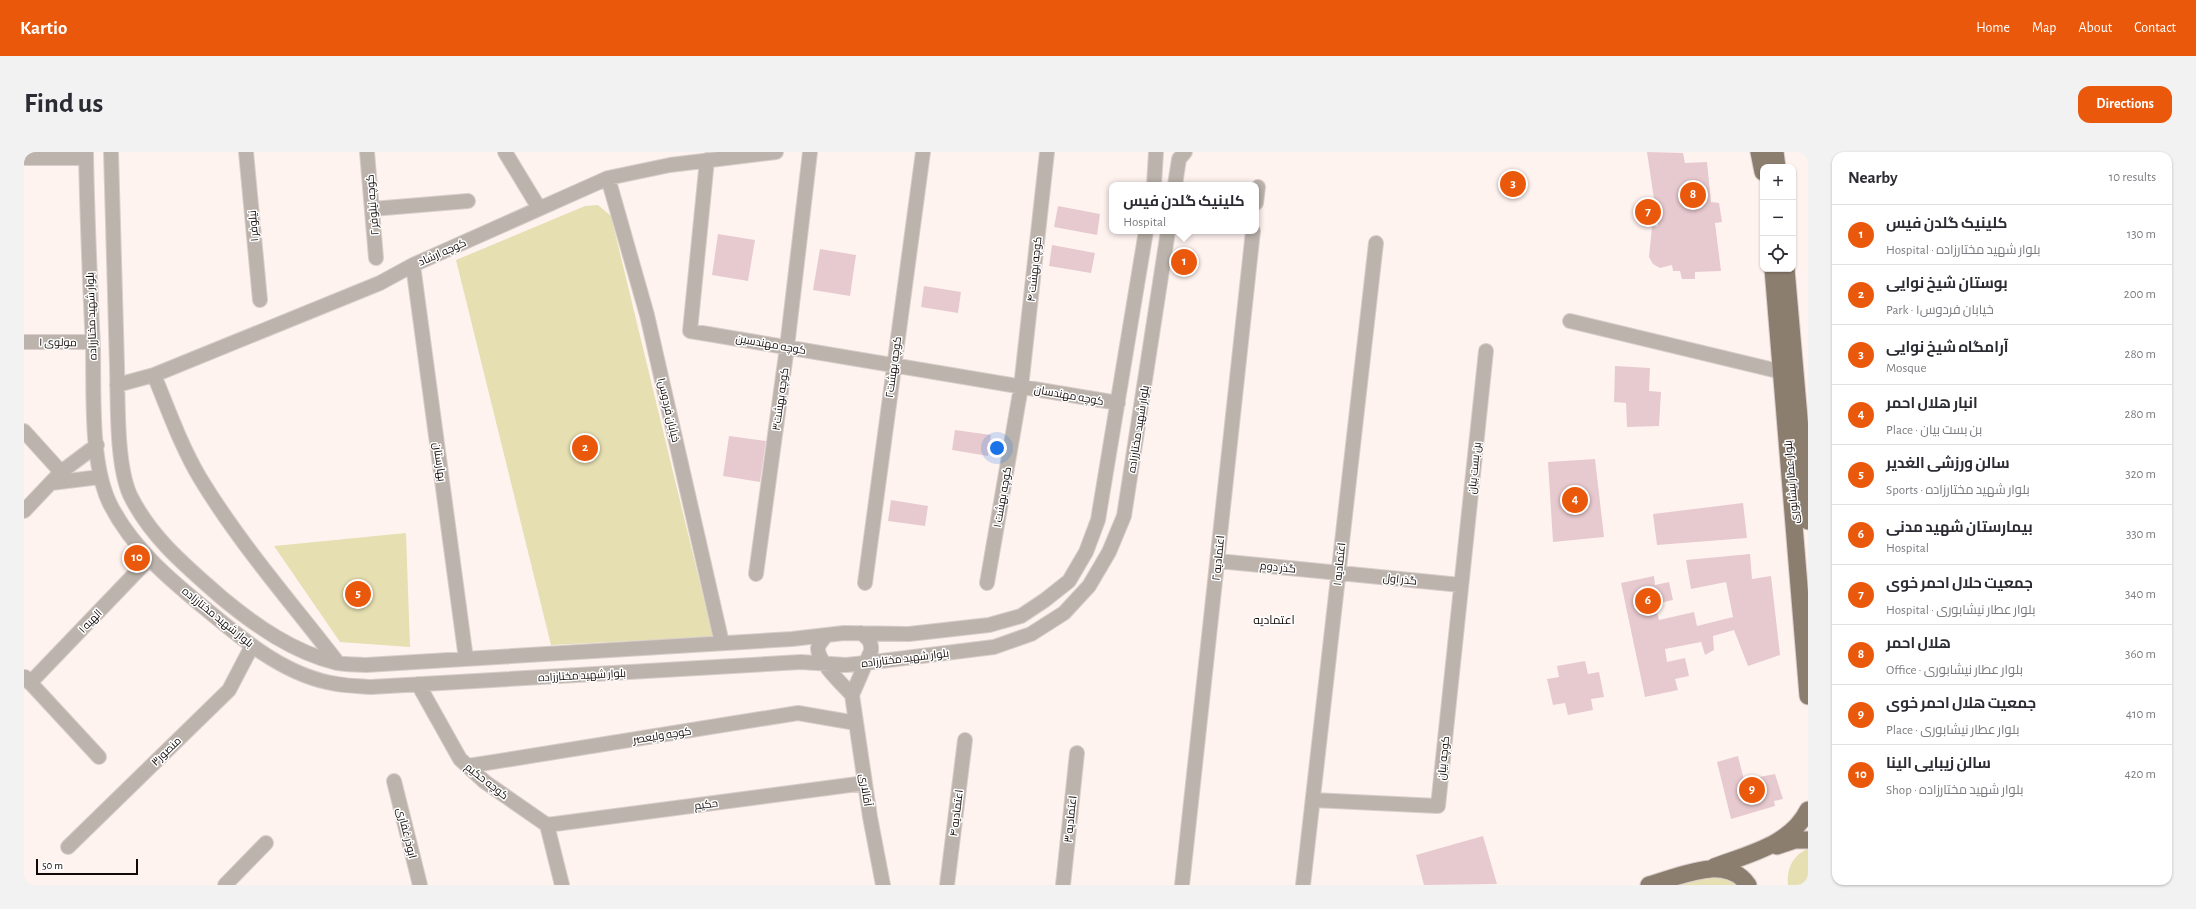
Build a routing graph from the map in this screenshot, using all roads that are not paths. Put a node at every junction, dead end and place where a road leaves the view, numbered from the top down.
1 (111, 152) edge
2 (246, 152) edge
3 (367, 152) edge
4 (505, 152) edge
5 (776, 152) edge
6 (810, 152) edge
7 (923, 152) edge
8 (1047, 152) edge
9 (1156, 152) edge
10 (1185, 152) edge
11 (1759, 152) edge
12 (1775, 152) edge
13 (86, 155) edge
14 (24, 158) edge
15 (707, 160) junction
16 (1761, 164) edge
17 (1777, 164) edge
18 (608, 178) junction
19 (1154, 182) edge
20 (1175, 182) edge
21 (468, 201) dead end
22 (539, 208) junction
23 (372, 209) junction
24 (1146, 234) edge
25 (1168, 234) edge
26 (1253, 234) edge
27 (1376, 243) dead end
28 (376, 258) dead end
29 (413, 265) junction
30 (1773, 272) edge
31 (1786, 272) edge
32 (260, 300) dead end
33 (1570, 321) dead end
34 (24, 342) edge
35 (92, 342) junction
36 (787, 347) junction
37 (1486, 351) dead end
38 (893, 365) junction
39 (1782, 372) junction
40 (154, 375) junction
41 (117, 385) junction
42 (1021, 387) junction
43 (1118, 403) junction
44 (24, 431) edge
45 (97, 445) junction
46 (61, 472) junction
47 (100, 477) junction
48 (51, 483) junction
49 (24, 511) edge
50 (1808, 521) edge
51 (1802, 533) edge
52 (149, 559) junction
53 (1218, 561) junction
54 (1338, 573) junction
55 (756, 574) dead end
56 (865, 583) dead end
57 (987, 583) dead end
58 (1461, 585) junction
59 (861, 633) junction
60 (827, 635) junction
61 (722, 643) junction
62 (252, 646) junction
63 (466, 659) junction
64 (338, 663) junction
65 (865, 663) junction
66 (824, 664) junction
67 (27, 679) edge
68 (418, 684) junction
69 (852, 695) junction
70 (1808, 696) edge
71 (856, 723) junction
72 (965, 740) dead end
73 (1077, 752) dead end
74 (100, 757) dead end
75 (468, 766) junction
76 (394, 781) dead end
77 (865, 783) junction
78 (1313, 800) junction
79 (1808, 810) edge
80 (547, 825) junction
81 (1808, 840) edge
82 (266, 843) dead end
83 (68, 847) dead end
84 (1740, 857) junction
85 (1714, 867) junction
86 (225, 885) edge
87 (420, 885) edge
88 (562, 885) edge
89 (883, 885) edge
90 (947, 885) edge
91 (1063, 885) edge
92 (1182, 885) edge
93 (1303, 885) edge
94 (1649, 885) edge
95 (1748, 885) edge

1 - 41 street, بلوار شهید مختارزاده
2 - 32 street, ۱ نیلوفر
3 - 23 street, کوچه نیلوفر ۲
4 - 22 street
5 - 15 street, کوچه ارشاد
6 - 36 street, کوچه بهشت۳
7 - 38 street, کوچه بهشت۲
8 - 42 street, کوچه بهشت ۴
9 - 19 street
10 - 20 street
11 - 16 main road
12 - 17 main road
13 - 14 street
13 - 35 street, بلوار شهید مختارزاده
15 - 18 street, کوچه ارشاد
15 - 36 street, کوچه مهندسین
18 - 22 street, کوچه ارشاد
18 - 61 street, خیابان فردوس۱
21 - 23 street
22 - 29 street, کوچه ارشاد
23 - 28 street, کوچه نیلوفر ۲
24 - 43 street, بلوار شهید مختارزاده
25 - 65 street, بلوار شهید مختارزاده
26 - 53 street, اعتمادیه ۲
27 - 54 street, اعتمادیه ۱
29 - 40 street, کوچه ارشاد
29 - 63 street, بهارستان
30 - 39 main road, بلوار عطار نیشابوری
31 - 50 main road, بلوار عطار نیشابوری
33 - 39 street
34 - 35 street, مولوی ۱
35 - 45 street, بلوار شهید مختارزاده
36 - 38 street, کوچه مهندسین
36 - 55 street, کوچه بهشت۳
37 - 58 street, بن بست بیان
38 - 42 street, کوچه مهندسین
38 - 56 street, کوچه بهشت۲
39 - 51 main road, بلوار عطار نیشابوری
40 - 41 street, کوچه ارشاد
40 - 64 street
41 - 64 street, بلوار شهید مختارزاده
42 - 43 street, کوچه مهندسان
42 - 57 street, کوچه بهشت ۱
43 - 59 street, بلوار شهید مختارزاده
44 - 46 street
45 - 46 street
45 - 47 street, بلوار شهید مختارزاده
46 - 48 street
47 - 48 street
47 - 52 street, بلوار شهید مختارزاده
48 - 49 street
51 - 70 main road, بلوار عطار نیشابوری
52 - 62 street, بلوار شهید مختارزاده
52 - 67 street, الهیه ۱
53 - 54 street, گذر دوم
53 - 92 street, اعتمادیه ۲
54 - 58 street, گذر اول
54 - 78 street, اعتمادیه ۱
58 - 78 street, کوچه بیان
59 - 60 street, بلوار شهید مختارزاده
59 - 65 street
60 - 61 street, بلوار شهید مختارزاده
60 - 66 street
61 - 63 street, بلوار شهید مختارزاده
62 - 68 street, بلوار شهید مختارزاده
62 - 83 street, منصور۳
63 - 64 street, بلوار شهید مختارزاده
65 - 66 street, بلوار شهید مختارزاده
65 - 69 street
66 - 68 street, بلوار شهید مختارزاده
66 - 69 street
67 - 74 street
68 - 75 street, کوچه حکیم
69 - 71 street, آقالاری
71 - 75 street, کوچه ولیعصر
71 - 77 street, آقالاری
72 - 90 street, اعتمادیه ۴
73 - 91 street, اعتمادیه ۳
75 - 80 street, کوچه حکیم
76 - 87 street, ابوذر غفاری
77 - 80 street, حکیم
77 - 89 street, آقالاری
78 - 93 street, اعتمادیه ۱
79 - 84 main road
80 - 88 street
81 - 84 main road
82 - 86 street
84 - 85 main road
85 - 94 main road
85 - 95 main road

